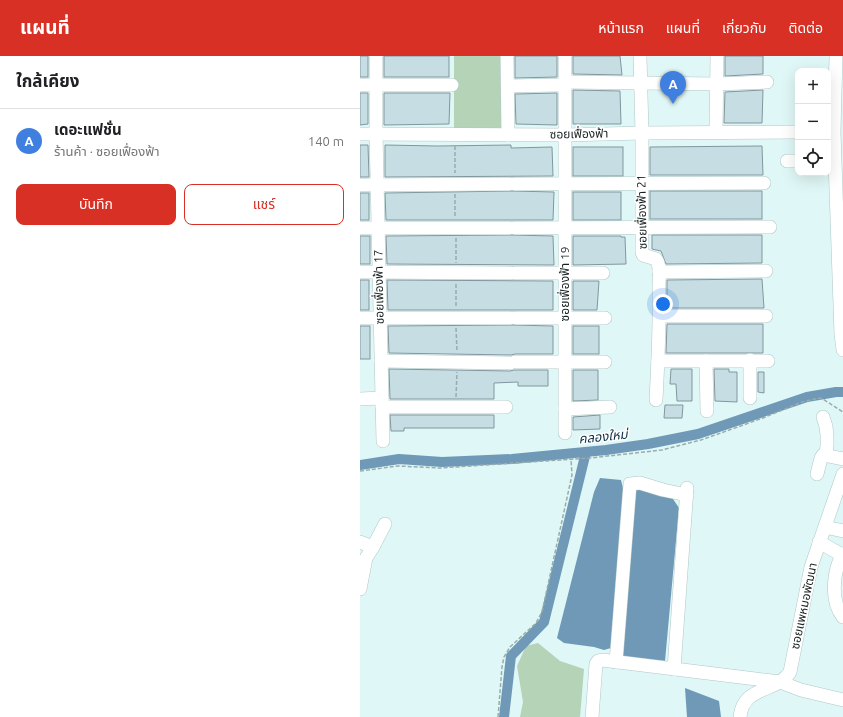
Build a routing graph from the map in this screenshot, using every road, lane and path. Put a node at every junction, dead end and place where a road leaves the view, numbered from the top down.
1 (376, 56) edge
2 (507, 56) edge
3 (565, 56) edge
4 (640, 56) edge
5 (717, 56) edge
6 (836, 56) edge
7 (640, 82) junction
8 (767, 82) dead end
9 (562, 84) junction
10 (717, 84) junction
11 (360, 85) edge
12 (376, 85) junction
13 (452, 85) dead end
14 (508, 86) junction
15 (716, 132) junction
16 (795, 132) edge
17 (831, 132) edge
18 (642, 133) junction
19 (360, 134) edge
20 (376, 134) junction
21 (508, 135) junction
22 (565, 135) junction
23 (832, 162) edge
24 (642, 183) junction
25 (764, 183) dead end
26 (565, 184) junction
27 (360, 185) edge
28 (377, 185) junction
29 (642, 227) junction
30 (770, 227) dead end
31 (360, 228) edge
32 (378, 228) junction
33 (565, 228) junction
34 (766, 271) dead end
35 (360, 272) edge
36 (379, 272) junction
37 (659, 272) junction
38 (603, 273) dead end
39 (565, 274) junction
40 (660, 316) junction
41 (766, 316) dead end
42 (360, 318) edge
43 (380, 318) junction
44 (565, 318) junction
45 (605, 318) dead end
46 (843, 350) edge
47 (750, 360) junction
48 (381, 361) junction
49 (658, 361) junction
50 (706, 361) junction
51 (768, 361) dead end
52 (565, 362) junction
53 (605, 362) dead end
54 (750, 398) dead end
55 (360, 399) edge
56 (656, 400) dead end
57 (382, 403) junction
58 (506, 407) dead end
59 (610, 407) dead end
60 (565, 409) junction
61 (707, 411) dead end
62 (843, 412) edge
63 (823, 417) dead end
64 (565, 433) dead end
65 (383, 441) dead end
66 (826, 455) junction
67 (571, 459) junction
68 (843, 459) edge
69 (360, 471) edge
70 (817, 474) dead end
71 (843, 474) edge
72 (385, 524) dead end
73 (825, 527) junction
74 (843, 530) edge
75 (360, 542) edge
76 (819, 544) junction
77 (373, 548) junction
78 (843, 555) edge
79 (360, 589) edge
80 (843, 617) edge
81 (616, 662) junction
82 (674, 669) junction
83 (780, 682) junction
84 (843, 700) edge
85 (498, 717) edge
86 (592, 717) edge
87 (740, 717) edge

1 - 12 street, ซอยเฟื่องฟ้า 17
2 - 14 street
3 - 9 street, ซอยเฟื่องฟ้า 19
4 - 7 street, ซอยเฟื่องฟ้า 21
5 - 10 street
6 - 17 street
7 - 9 street
7 - 10 street
7 - 18 street, ซอยเฟื่องฟ้า 21
8 - 10 street
9 - 14 street
9 - 22 street, ซอยเฟื่องฟ้า 19
10 - 15 street
11 - 12 street
12 - 13 street
12 - 20 street, ซอยเฟื่องฟ้า 17
14 - 21 street
15 - 16 street, ซอยเฟื่องฟ้า
15 - 18 street, ซอยเฟื่องฟ้า
17 - 23 street
18 - 22 street, ซอยเฟื่องฟ้า
18 - 24 street, ซอยเฟื่องฟ้า 21
19 - 20 street, ซอยเฟื่องฟ้า
20 - 21 street, ซอยเฟื่องฟ้า
20 - 28 street, ซอยเฟื่องฟ้า 17
21 - 22 street, ซอยเฟื่องฟ้า
22 - 26 street, ซอยเฟื่องฟ้า 19
23 - 46 street
24 - 25 street
24 - 26 street
24 - 29 street, ซอยเฟื่องฟ้า 21
26 - 28 street
26 - 33 street, ซอยเฟื่องฟ้า 19
27 - 28 street
28 - 32 street, ซอยเฟื่องฟ้า 17
29 - 30 street
29 - 33 street
29 - 37 street, ซอยเฟื่องฟ้า 21
31 - 32 street
32 - 33 street
32 - 36 street, ซอยเฟื่องฟ้า 17
33 - 39 street, ซอยเฟื่องฟ้า 19
34 - 37 street
35 - 36 street
36 - 39 street
36 - 43 street, ซอยเฟื่องฟ้า 17
37 - 40 street
38 - 39 street
39 - 44 street, ซอยเฟื่องฟ้า 19
40 - 41 street
40 - 49 street
42 - 43 street
43 - 44 street
43 - 48 street, ซอยเฟื่องฟ้า 17
44 - 45 street
44 - 52 street, ซอยเฟื่องฟ้า 19
47 - 50 street
47 - 51 street
47 - 54 street
48 - 52 street
48 - 57 street, ซอยเฟื่องฟ้า 17
49 - 50 street
49 - 56 street
50 - 61 street
52 - 53 street
52 - 60 street, ซอยเฟื่องฟ้า 19
55 - 57 street
57 - 58 street
57 - 65 street, ซอยเฟื่องฟ้า 17
59 - 60 street
60 - 64 street, ซอยเฟื่องฟ้า 19
62 - 67 path
63 - 66 street
66 - 68 street
66 - 70 street
67 - 69 path
67 - 85 path
71 - 73 street, ซอยแพหมอพัฒนา
72 - 77 street
73 - 74 street
73 - 76 street, ซอยแพหมอพัฒนา
75 - 77 street
76 - 78 street
76 - 83 street, ซอยแพหมอพัฒนา
77 - 79 street
78 - 80 street
81 - 82 street
81 - 82 street
81 - 86 street
82 - 83 street
83 - 84 street
83 - 87 street

